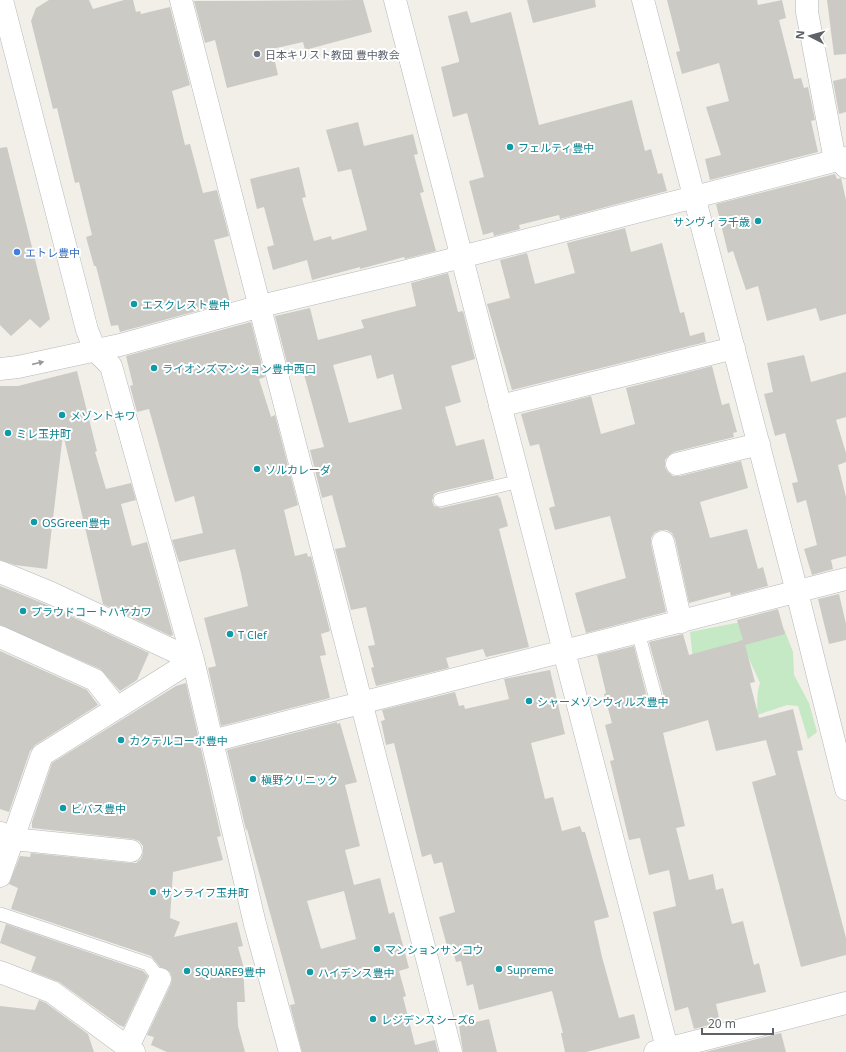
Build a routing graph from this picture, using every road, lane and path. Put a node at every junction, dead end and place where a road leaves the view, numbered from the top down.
1 (182, 0) edge
2 (395, 0) edge
3 (643, 0) edge
4 (807, 0) edge
5 (4, 4) edge
6 (844, 162) edge
7 (695, 197) junction
8 (462, 257) junction
9 (261, 306) junction
10 (734, 348) junction
11 (95, 350) junction
12 (0, 369) edge
13 (500, 406) junction
14 (759, 444) junction
15 (677, 464) dead end
16 (520, 481) junction
17 (440, 500) dead end
18 (663, 542) dead end
19 (0, 572) edge
20 (846, 579) edge
21 (797, 592) junction
22 (681, 622) junction
23 (638, 632) junction
24 (0, 638) edge
25 (564, 651) junction
26 (193, 660) junction
27 (656, 699) dead end
28 (360, 703) junction
29 (117, 708) junction
30 (212, 741) junction
31 (846, 789) edge
32 (6, 836) edge
33 (131, 851) dead end
34 (0, 876) edge
35 (0, 914) edge
36 (0, 972) edge
37 (160, 979) joint
38 (846, 1003) edge
39 (131, 1049) edge
40 (663, 1051) edge
41 (290, 1052) edge
42 (451, 1052) edge

1 - 9 street
2 - 8 street
3 - 7 street
4 - 6 street
5 - 11 street
6 - 7 street
7 - 8 street
7 - 10 street
8 - 9 street
8 - 13 street
9 - 11 street
9 - 28 street
10 - 13 street
10 - 14 street
12 -> 11 street
11 - 26 street
13 - 16 street
14 - 15 street
14 - 21 street
16 - 17 lane
16 - 25 street
18 - 22 street
19 - 26 street
20 - 21 street
21 - 22 street
21 - 31 street
22 - 23 street
23 - 25 street
23 - 27 lane
24 - 29 street
25 - 28 street
25 - 40 street
26 - 29 street
26 - 30 street
28 - 30 street
28 - 42 street
29 - 32 street
30 - 41 street
32 - 33 street
32 - 34 street
35 - 37 lane
36 - 39 street
37 - 39 street
38 - 40 street

